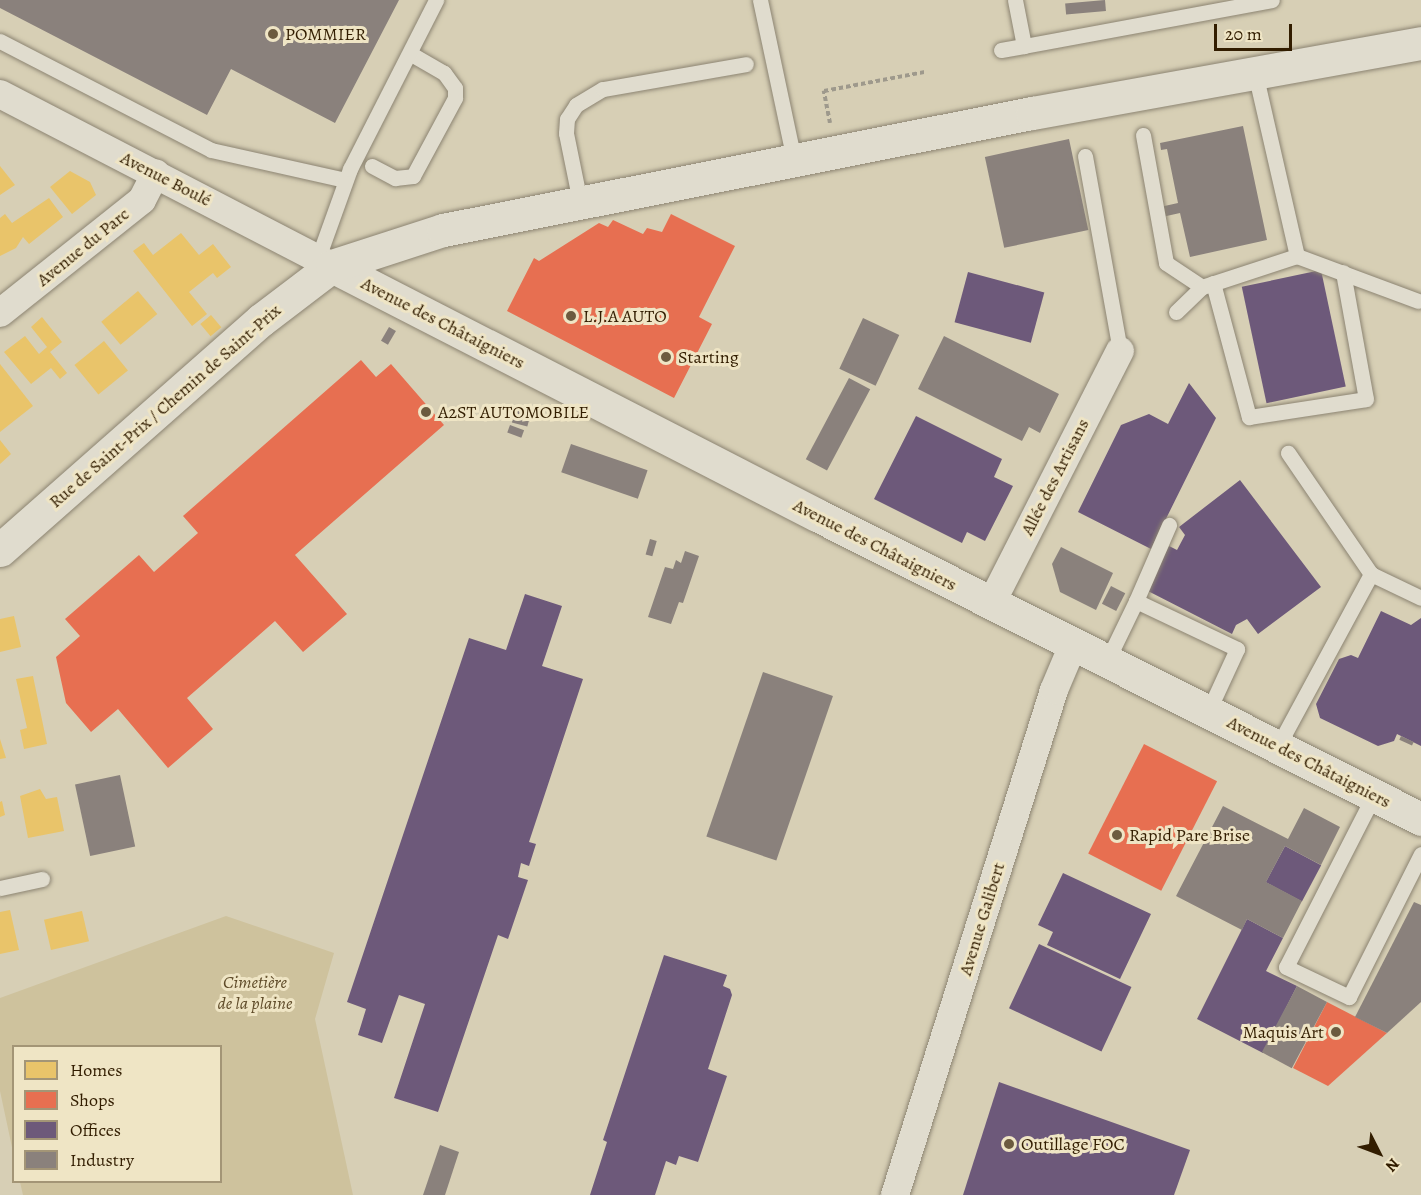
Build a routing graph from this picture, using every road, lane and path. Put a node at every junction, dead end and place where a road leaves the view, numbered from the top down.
1 (436, 0) edge
2 (760, 0) edge
3 (1015, 0) edge
4 (1272, 0) edge
5 (0, 41) edge
6 (1421, 43) edge
7 (1024, 46) junction
8 (1001, 50) dead end
9 (410, 53) junction
10 (746, 64) dead end
11 (925, 72) dead end
12 (1255, 72) junction
13 (0, 94) edge
14 (831, 132) dead end
15 (1143, 135) dead end
16 (1085, 156) dead end
17 (794, 160) junction
18 (372, 166) dead end
19 (156, 173) junction
20 (345, 180) junction
21 (580, 202) junction
22 (1297, 256) junction
23 (325, 262) junction
24 (1343, 272) junction
25 (1208, 285) junction
26 (1418, 300) dead end
27 (1176, 312) dead end
28 (0, 313) edge
29 (1120, 351) joint
30 (1288, 453) dead end
31 (1169, 525) dead end
32 (0, 550) edge
33 (1371, 573) junction
34 (1421, 598) edge
35 (1136, 601) junction
36 (991, 604) junction
37 (1073, 645) junction
38 (1107, 661) junction
39 (1208, 712) junction
40 (1278, 746) junction
41 (1374, 795) junction
42 (1421, 819) edge
43 (1421, 854) edge
44 (42, 879) dead end
45 (0, 888) edge
46 (895, 1195) edge

1 - 9 lane
2 - 17 lane
3 - 7 lane
4 - 7 lane
5 - 20 lane
6 - 12 street, Rue de Saint-Prix / Chemin de Saint-Prix
7 - 8 lane
9 - 18 lane
9 - 20 lane
10 - 21 lane
11 - 14 path
12 - 17 street, Rue de Saint-Prix / Chemin de Saint-Prix
12 - 22 lane
13 - 19 street, Avenue Boulé
15 - 25 lane
16 - 29 lane
17 - 21 street, Rue de Saint-Prix / Chemin de Saint-Prix
19 - 23 street, Avenue Boulé
19 - 28 street, Avenue du Parc
20 - 23 lane
21 - 23 street, Rue de Saint-Prix / Chemin de Saint-Prix
22 - 24 lane
22 - 25 lane
23 - 32 street, Rue de Saint-Prix / Chemin de Saint-Prix
23 - 36 street, Avenue des Châtaigniers
24 - 25 lane
24 - 26 lane
25 - 27 lane
29 - 36 street, Allée des Artisans
30 - 33 lane
31 - 35 lane
33 - 34 lane
33 - 40 lane
35 - 38 lane
35 - 39 lane
36 - 37 street, Avenue des Châtaigniers
37 - 38 street, Avenue des Châtaigniers
37 - 46 street, Avenue Galibert
38 - 39 street, Avenue des Châtaigniers
39 - 40 street, Avenue des Châtaigniers
40 - 41 street, Avenue des Châtaigniers
41 - 42 street, Avenue des Châtaigniers
41 - 43 lane
44 - 45 lane

